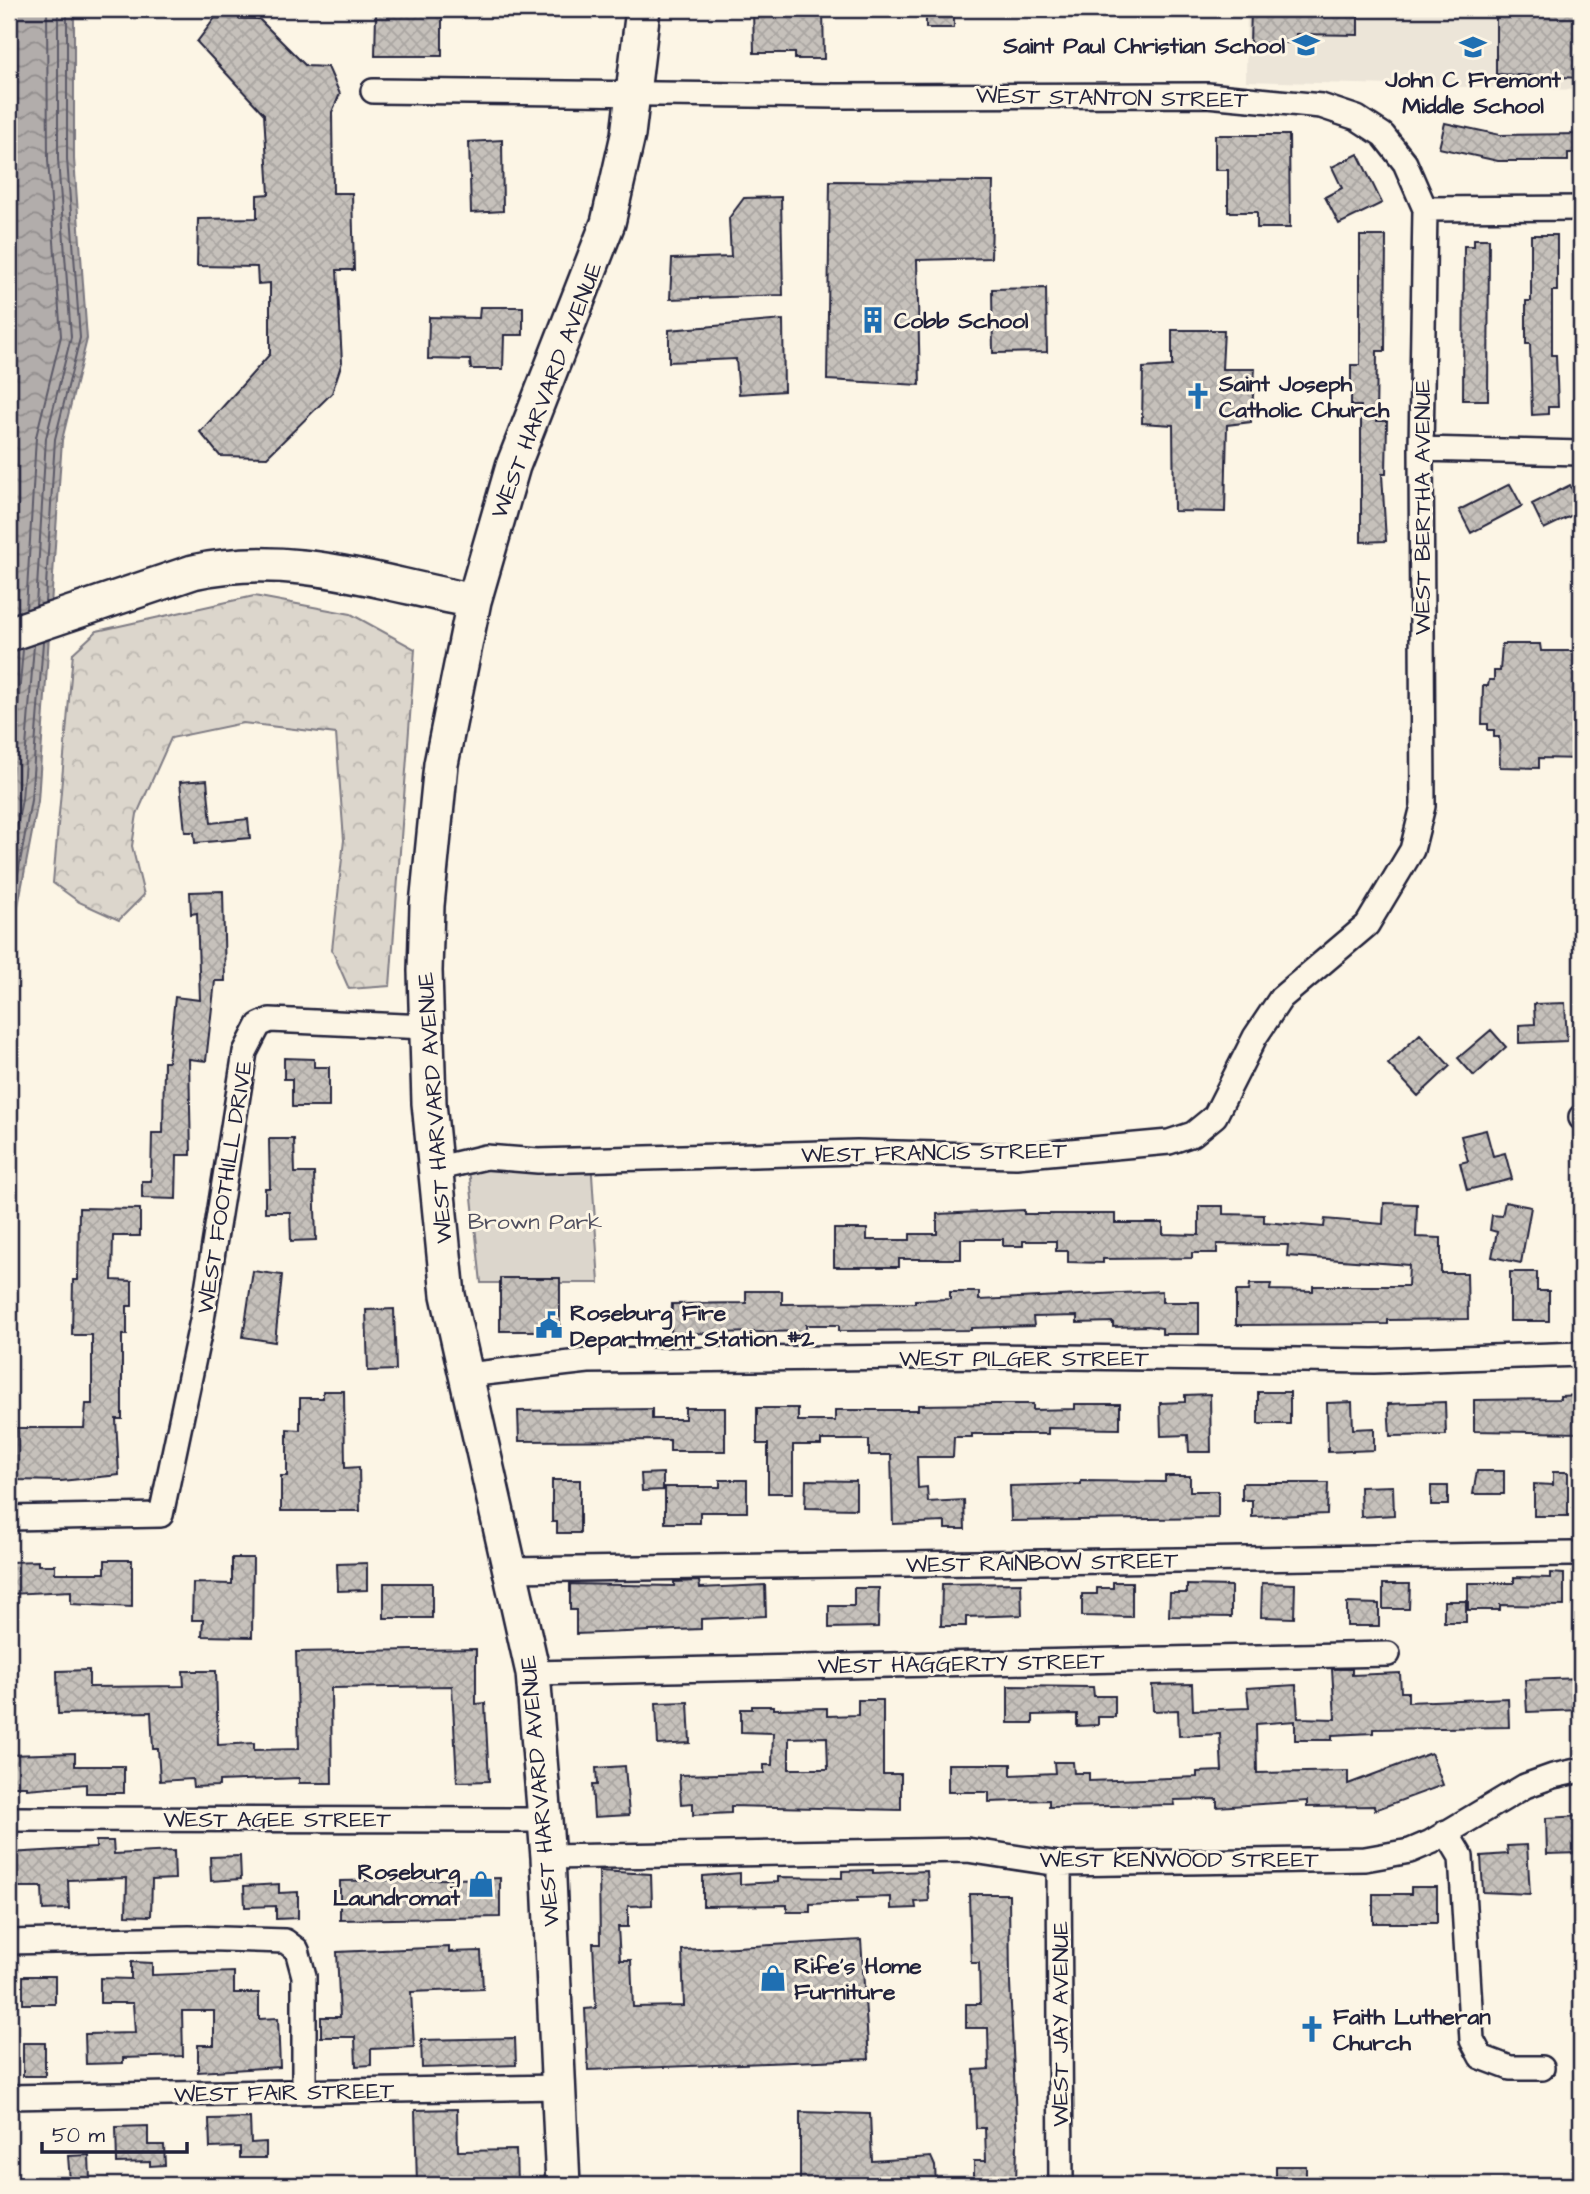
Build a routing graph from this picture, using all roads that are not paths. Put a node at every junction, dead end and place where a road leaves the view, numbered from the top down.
1 (643, 9) edge
2 (373, 91) dead end
3 (635, 92) junction
4 (1581, 208) edge
5 (1425, 209) junction
6 (1422, 449) junction
7 (1581, 453) edge
8 (474, 601) junction
9 (9, 634) edge
10 (1423, 806) joint
11 (426, 1027) junction
12 (434, 1169) junction
13 (1581, 1354) edge
14 (467, 1375) junction
15 (9, 1518) edge
16 (1572, 1554) dead end
17 (511, 1570) junction
18 (1388, 1654) dead end
19 (533, 1673) junction
20 (1581, 1770) edge
21 (9, 1819) edge
22 (545, 1820) junction
23 (1446, 1832) junction
24 (548, 1857) junction
25 (1059, 1864) junction
26 (9, 1942) edge
27 (1542, 2068) dead end
28 (559, 2087) junction
29 (304, 2092) junction
30 (9, 2097) edge
31 (563, 2185) edge
32 (1061, 2185) edge

1 - 3 main road, WEST HARVARD AVENUE
2 - 3 street, WEST STANTON STREET
3 - 5 street, WEST STANTON STREET
3 - 8 main road, WEST HARVARD AVENUE
4 - 5 street
5 - 6 street, WEST BERTHA AVENUE
6 - 7 street
6 - 10 street, WEST BERTHA AVENUE
8 - 9 main road
8 - 11 main road, WEST HARVARD AVENUE
10 - 12 street, WEST FRANCIS STREET
11 - 12 main road, WEST HARVARD AVENUE
11 - 15 street, WEST FOOTHILL DRIVE
12 - 14 main road, WEST HARVARD AVENUE
13 - 14 street, WEST PILGER STREET
14 - 17 main road, WEST HARVARD AVENUE
16 - 17 street, WEST RAINBOW STREET
17 - 19 main road, WEST HARVARD AVENUE
18 - 19 street, WEST HAGGERTY STREET
19 - 22 main road, WEST HARVARD AVENUE
20 - 23 street, WEST KENWOOD STREET
21 - 22 street, WEST AGEE STREET
22 - 24 main road, WEST HARVARD AVENUE
23 - 25 street, WEST KENWOOD STREET
23 - 27 street
24 - 25 street, WEST KENWOOD STREET
24 - 28 main road, WEST HARVARD AVENUE
25 - 32 street, WEST JAY AVENUE
26 - 29 street
28 - 29 street, WEST FAIR STREET
28 - 31 main road, WEST HARVARD AVENUE
29 - 30 street, WEST FAIR STREET

